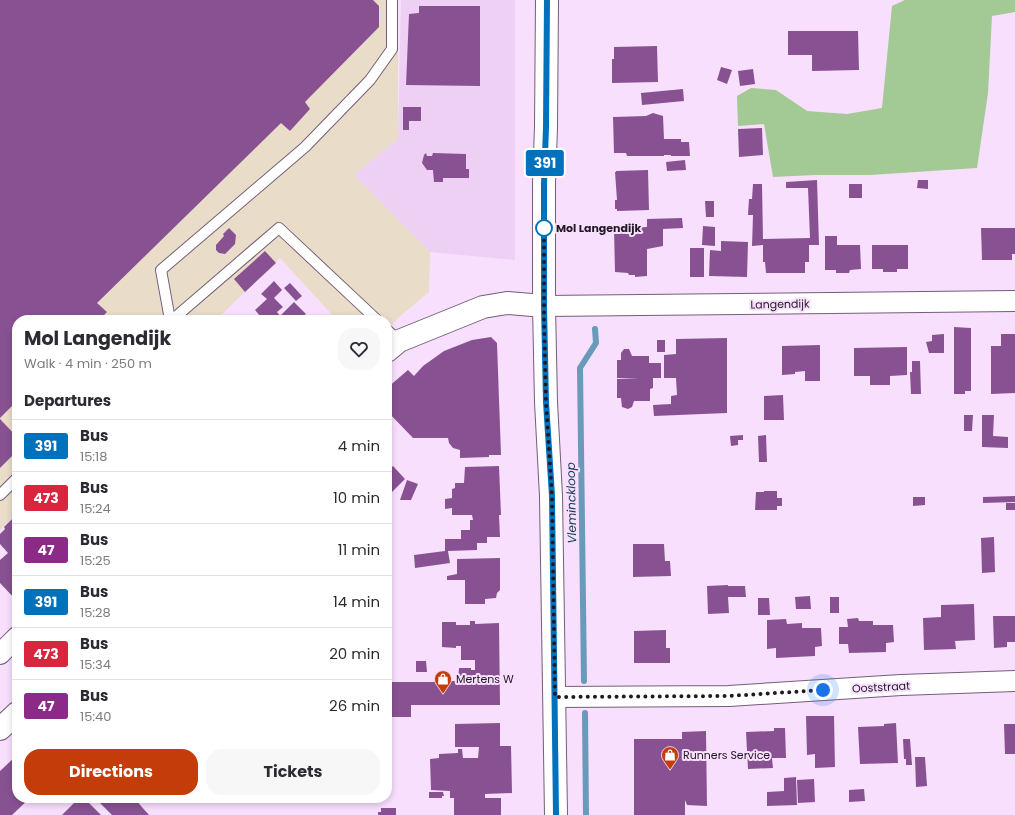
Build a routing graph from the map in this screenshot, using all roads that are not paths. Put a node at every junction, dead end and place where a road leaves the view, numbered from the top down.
1 (392, 0) edge
2 (547, 0) edge
3 (1015, 301) edge
4 (544, 306) junction
5 (170, 315) edge
6 (177, 315) edge
7 (372, 315) edge
8 (392, 340) edge
9 (12, 483) edge
10 (0, 495) edge
11 (12, 642) edge
12 (0, 654) edge
13 (1015, 681) edge
14 (555, 697) junction
15 (12, 718) edge
16 (0, 729) edge
17 (556, 815) edge

1 - 5 lane
2 - 4 main road
3 - 4 street, Langendijk
4 - 8 main road
4 - 14 main road
6 - 7 lane
9 - 10 lane
11 - 12 street
13 - 14 street, Ooststraat
14 - 17 main road
15 - 16 main road

